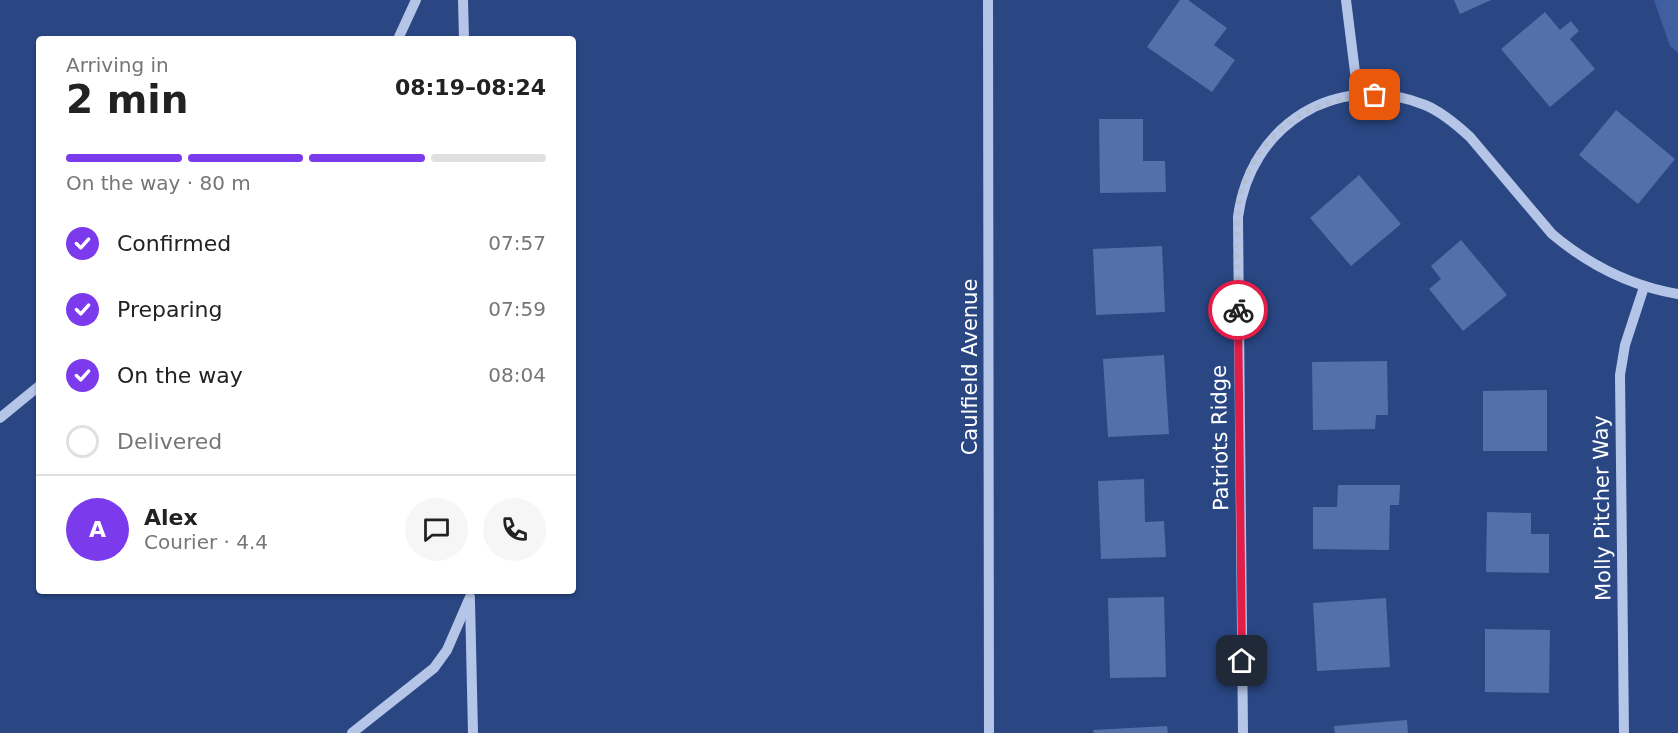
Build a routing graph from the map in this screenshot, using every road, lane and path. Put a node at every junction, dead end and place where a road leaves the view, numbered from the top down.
1 (416, 0) edge
2 (463, 0) edge
3 (988, 0) edge
4 (1346, 0) edge
5 (399, 36) edge
6 (464, 36) edge
7 (1358, 96) junction
8 (1644, 287) junction
9 (1678, 294) edge
10 (36, 388) edge
11 (0, 418) edge
12 (470, 594) edge
13 (352, 733) edge
14 (473, 733) edge
15 (989, 733) edge
16 (1243, 733) edge
17 (1624, 733) edge

1 - 5 street
2 - 6 street
3 - 15 street, Caulfield Avenue
4 - 7 street
7 - 8 street, Patriots Ridge
7 - 16 street, Patriots Ridge
8 - 9 street, Patriots Ridge
8 - 17 street, Molly Pitcher Way
10 - 11 street
12 - 13 street
12 - 14 street

